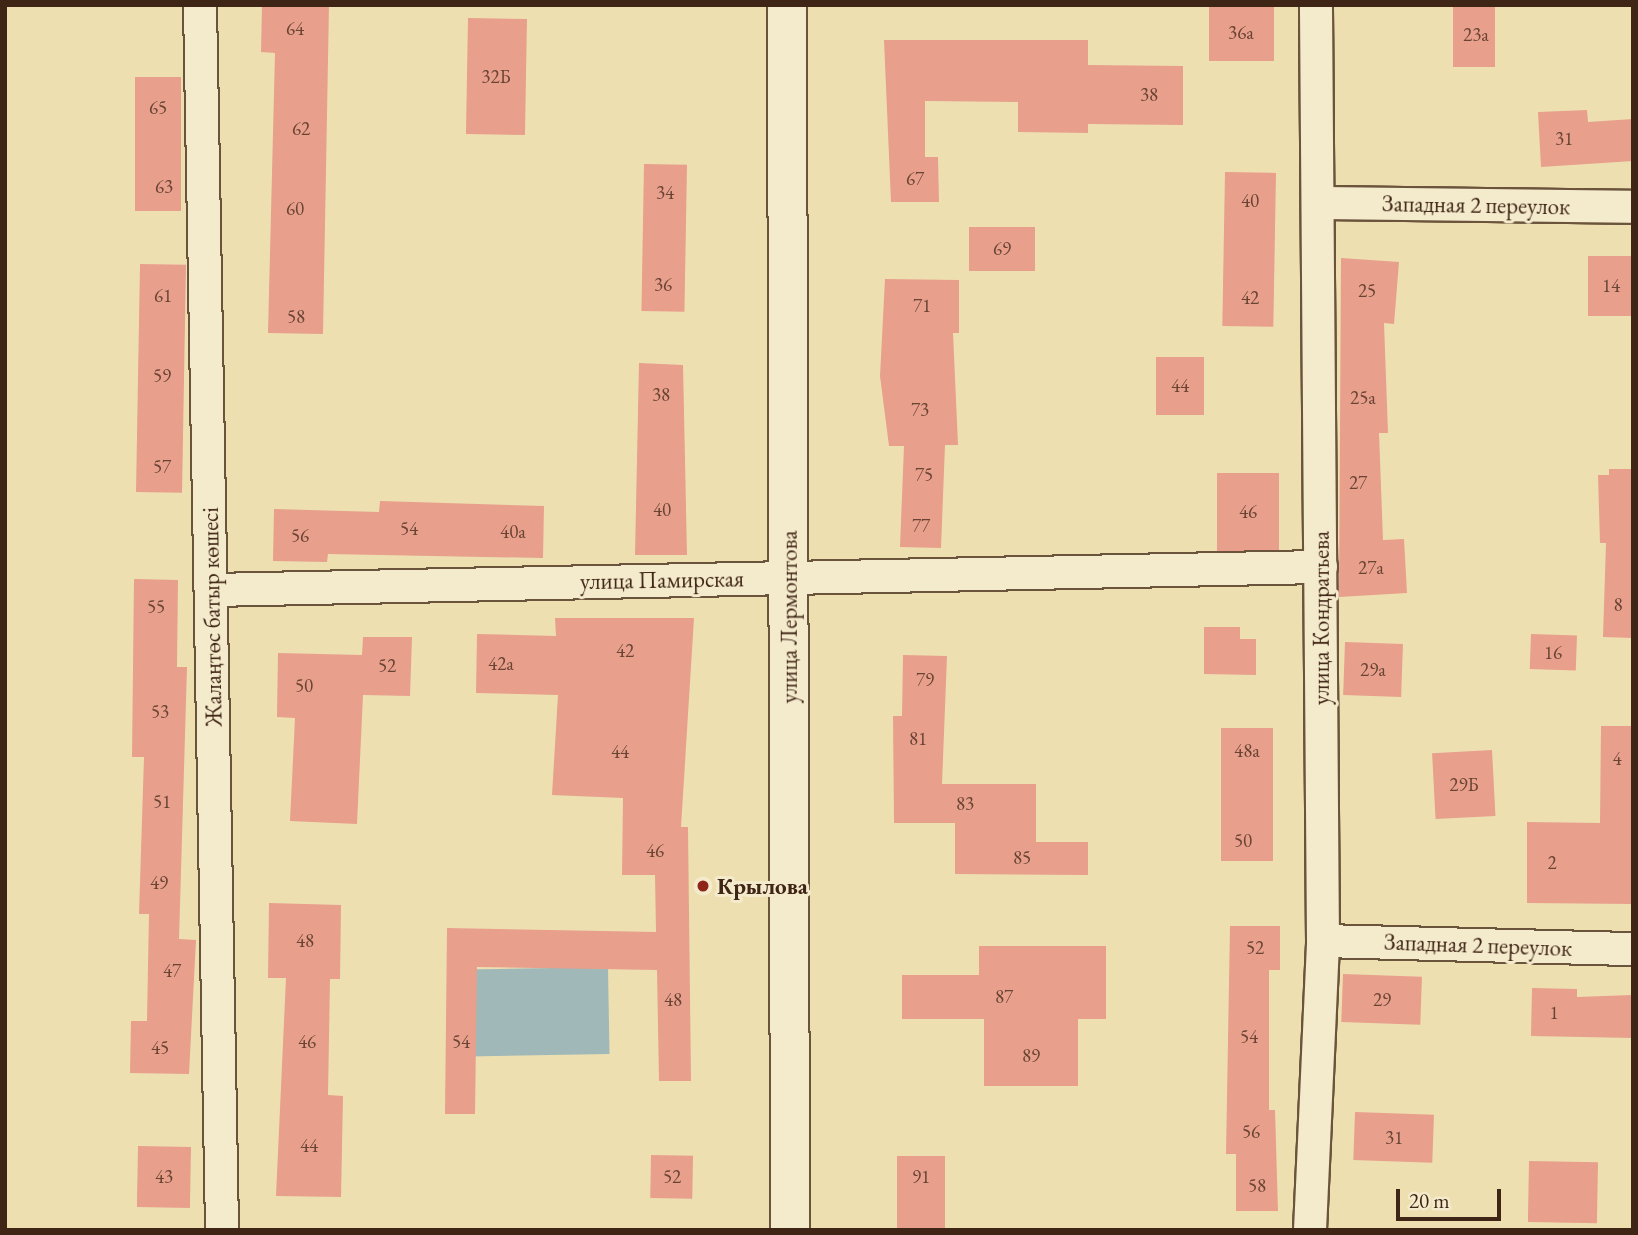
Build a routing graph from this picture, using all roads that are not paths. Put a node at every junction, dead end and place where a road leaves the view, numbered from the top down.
1 (200, 5) edge
2 (787, 5) edge
3 (1317, 5) edge
4 (1319, 203) junction
5 (1633, 207) edge
6 (1321, 567) junction
7 (789, 577) junction
8 (212, 590) junction
9 (1323, 941) junction
10 (1633, 949) edge
11 (222, 1230) edge
12 (790, 1230) edge
13 (1310, 1230) edge

1 - 8 street, Жалаңтөс батыр көшесі
2 - 7 main road, улица Лермонтова
3 - 4 street, улица Кондратьева
4 - 5 street, Западная 2 переулок
4 - 6 street, улица Кондратьева
6 - 7 street, улица Памирская
6 - 9 street, улица Кондратьева
7 - 8 street, улица Памирская
7 - 12 main road, улица Лермонтова
8 - 11 street, Жалаңтөс батыр көшесі
9 - 10 street, Западная 2 переулок
9 - 13 street, улица Кондратьева

